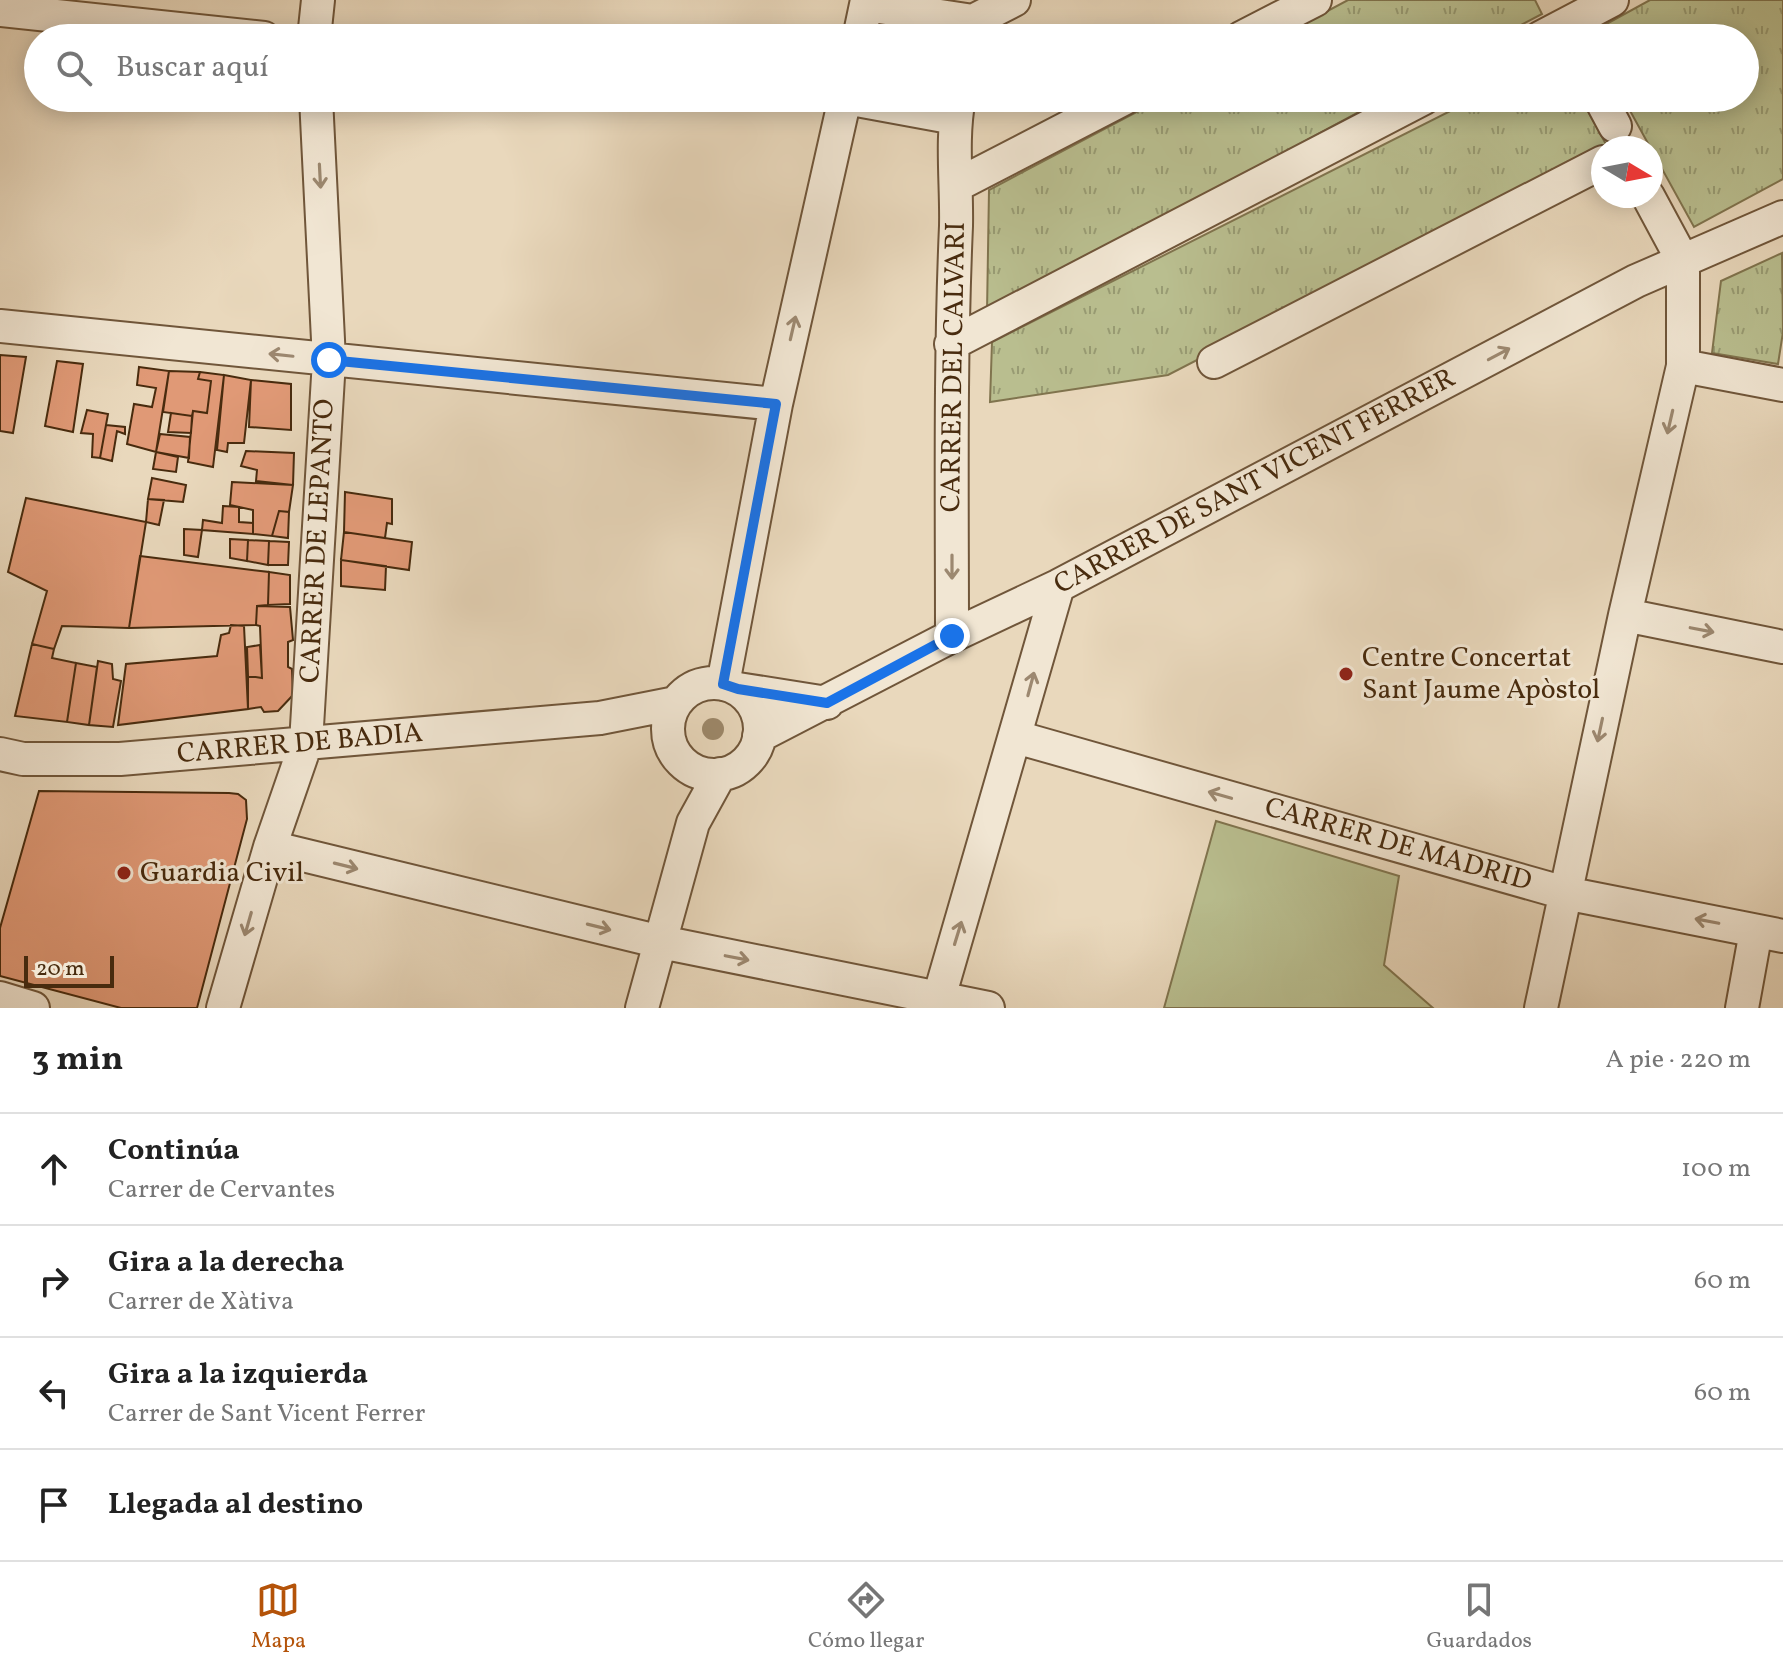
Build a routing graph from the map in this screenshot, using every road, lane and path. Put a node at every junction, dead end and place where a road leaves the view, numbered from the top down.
1 (318, 0) edge
2 (1014, 0) edge
3 (1315, 0) edge
4 (1612, 0) edge
5 (867, 2) edge
6 (0, 10) edge
7 (132, 24) edge
8 (315, 24) edge
9 (862, 24) edge
10 (950, 24) edge
11 (980, 24) edge
12 (1268, 24) edge
13 (1559, 24) edge
14 (317, 112) edge
15 (843, 112) edge
16 (957, 112) edge
17 (1098, 112) edge
18 (1397, 112) edge
19 (1591, 168) edge
20 (957, 185) junction
21 (1654, 208) edge
22 (1783, 217) edge
23 (1683, 261) junction
24 (0, 326) edge
25 (951, 344) junction
26 (329, 360) junction
27 (1214, 362) dead end
28 (1683, 366) junction
29 (1783, 385) edge
30 (776, 404) junction
31 (1058, 586) junction
32 (1625, 615) junction
33 (952, 636) junction
34 (1783, 647) edge
35 (730, 686) junction
36 (827, 703) junction
37 (672, 716) junction
38 (759, 736) junction
39 (1016, 737) junction
40 (306, 743) junction
41 (0, 754) edge
42 (679, 759) junction
43 (720, 774) junction
44 (693, 823) junction
45 (270, 847) junction
46 (1565, 893) junction
47 (1769, 933) edge
48 (661, 942) junction
49 (0, 998) edge
50 (937, 1003) edge
51 (33, 1008) edge
52 (223, 1008) edge
53 (642, 1008) edge
54 (988, 1008) edge
55 (1541, 1008) edge
56 (1742, 1008) edge

1 - 8 street
2 - 11 street
3 - 12 street
4 - 13 street
5 - 9 street
5 - 10 street
6 - 7 street
14 -> 26 street, CARRER DE LEPANTO
30 -> 15 street
16 - 20 street, CARRER DEL CALVARI
17 - 20 street
18 - 25 street
19 - 27 street
20 - 25 street, CARRER DEL CALVARI
21 - 23 street
22 - 23 street, CARRER DE SANT VICENT FERRER
23 - 28 street
31 -> 23 street, CARRER DE SANT VICENT FERRER
26 -> 24 street
25 -> 33 street, CARRER DEL CALVARI
26 - 30 street
26 - 40 street, CARRER DE LEPANTO
28 - 29 street
28 -> 32 street
30 - 35 street
31 - 33 street, CARRER DE SANT VICENT FERRER
39 -> 31 street
32 -> 34 street
32 -> 46 street
33 - 36 street, CARRER DE SANT VICENT FERRER
35 - 36 street
35 - 37 street
35 - 38 street
36 - 38 street, CARRER DE SANT VICENT FERRER
37 - 40 street, CARRER DE BADIA
37 - 42 street
38 - 43 street
46 -> 39 street, CARRER DE MADRID
50 -> 39 street
40 - 41 street, CARRER DE BADIA
40 - 45 street, CARRER DE LEPANTO
42 - 43 street
42 - 44 street
43 - 44 street
44 - 48 street
45 -> 48 street
45 -> 52 street, CARRER DE LEPANTO
47 -> 46 street, CARRER DE MADRID
46 - 55 street
47 - 56 street
48 -> 50 street
48 - 53 street
49 - 51 street
50 - 54 street

